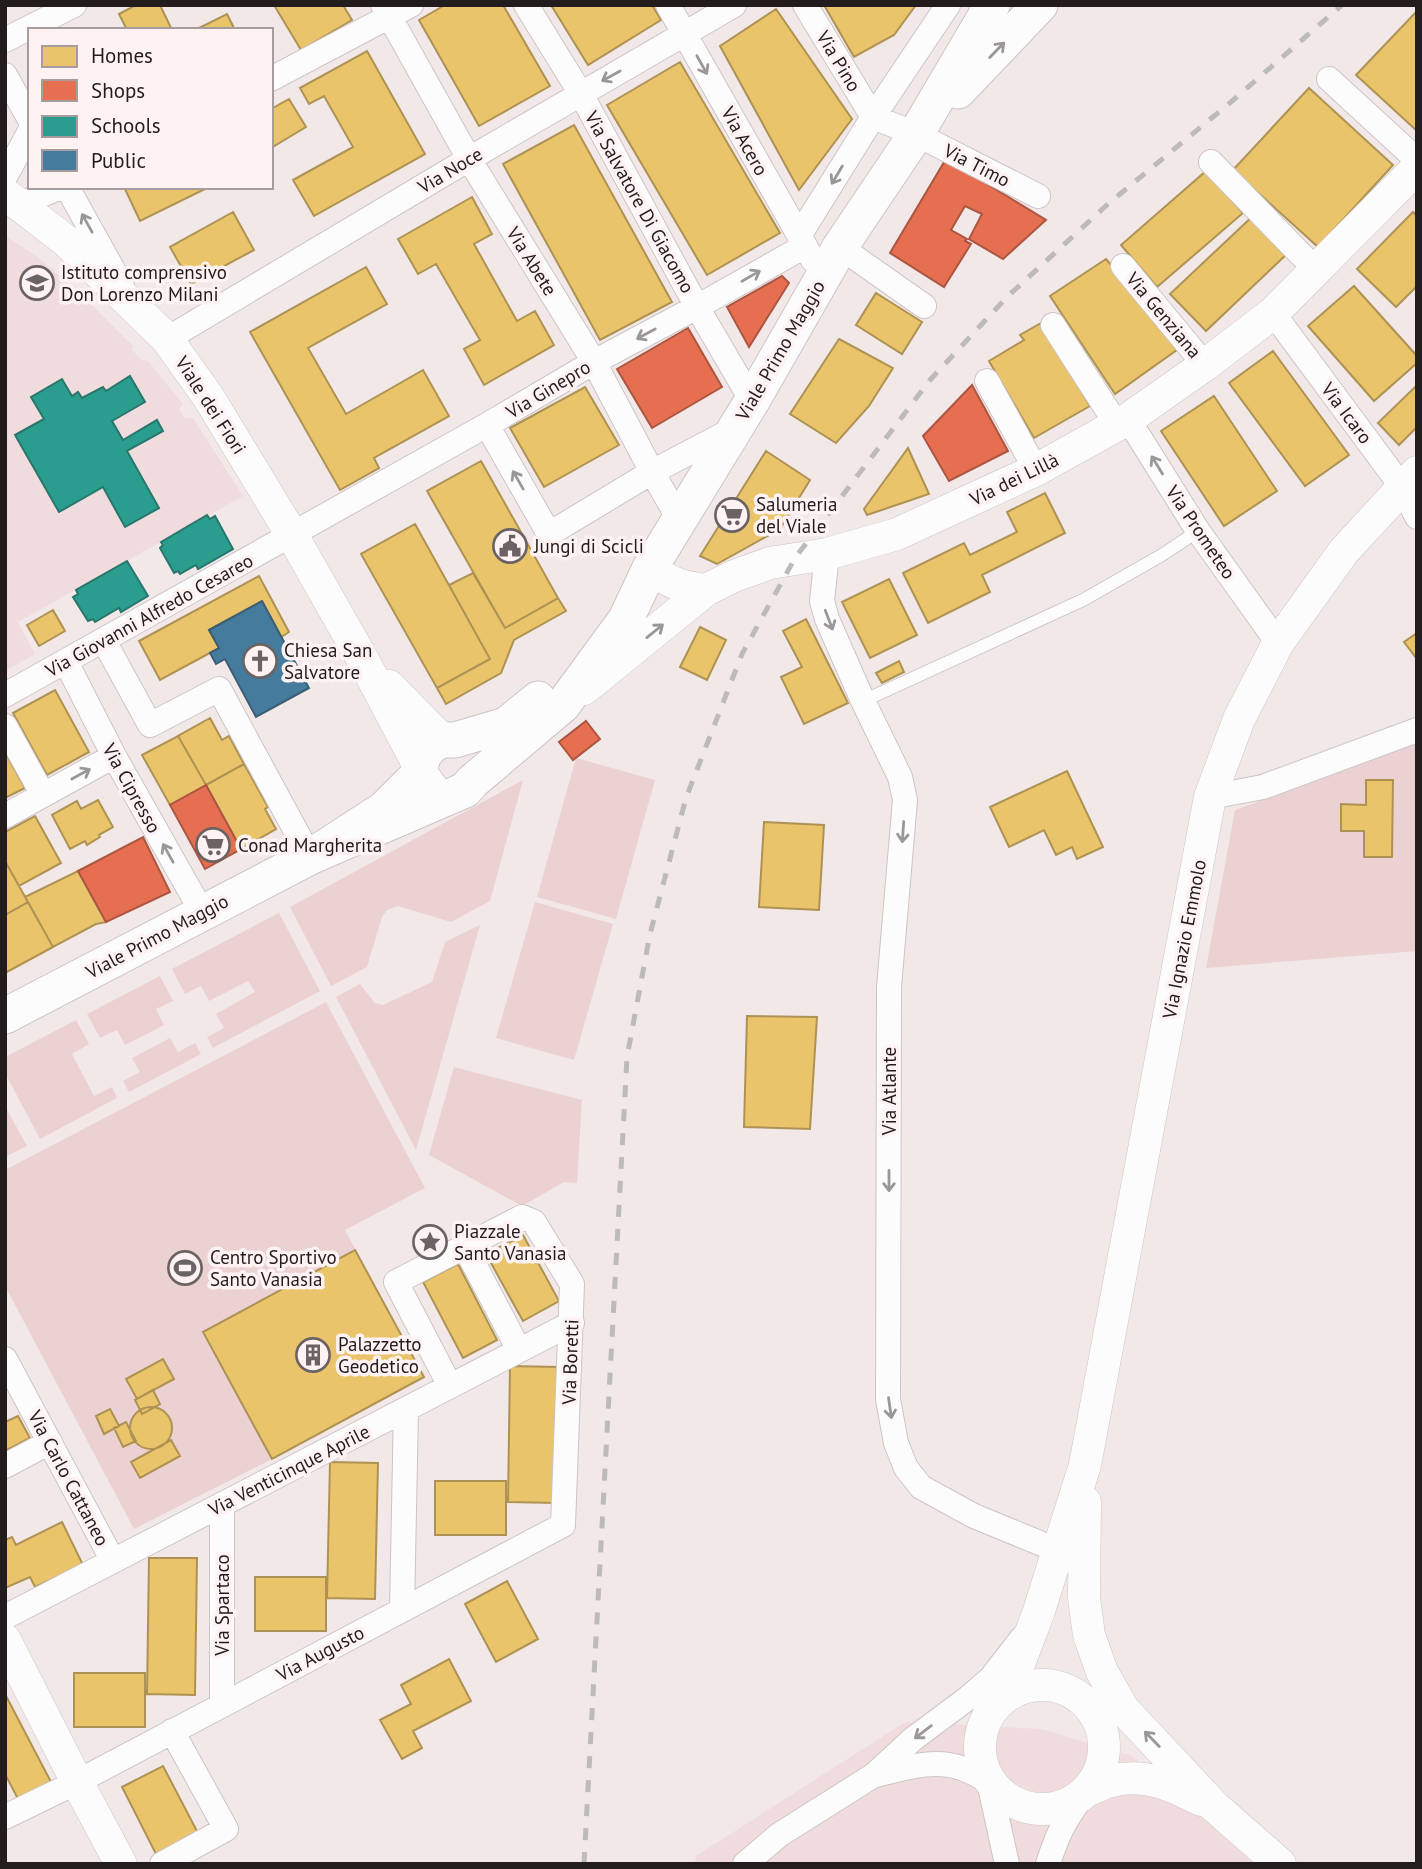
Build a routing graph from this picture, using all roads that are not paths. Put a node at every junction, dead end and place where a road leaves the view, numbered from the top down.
1 (74, 5) edge
2 (411, 5) edge
3 (526, 5) edge
4 (668, 5) edge
5 (734, 5) edge
6 (805, 5) edge
7 (948, 5) edge
8 (992, 5) edge
9 (1040, 5) edge
10 (386, 11) edge
11 (28, 28) edge
12 (29, 28) edge
13 (685, 35) junction
14 (5, 40) edge
15 (5, 75) edge
16 (273, 78) edge
17 (1329, 79) dead end
18 (581, 94) junction
19 (28, 116) edge
20 (873, 117) junction
21 (916, 134) junction
22 (28, 137) edge
23 (469, 159) junction
24 (1211, 162) dead end
25 (1415, 169) edge
26 (41, 189) edge
27 (68, 189) edge
28 (10, 192) edge
29 (1038, 196) dead end
30 (802, 241) junction
31 (840, 247) junction
32 (1123, 266) dead end
33 (1315, 269) junction
34 (823, 277) junction
35 (131, 302) junction
36 (924, 306) dead end
37 (697, 307) junction
38 (1273, 313) junction
39 (1053, 325) dead end
40 (167, 339) junction
41 (594, 362) junction
42 (1205, 365) junction
43 (987, 381) dead end
44 (743, 415) junction
45 (1123, 422) junction
46 (487, 425) junction
47 (1036, 470) junction
48 (652, 472) junction
49 (1409, 479) edge
50 (1417, 517) edge
51 (679, 519) junction
52 (1198, 531) junction
53 (292, 535) junction
54 (827, 554) junction
55 (650, 568) junction
56 (706, 590) junction
57 (104, 641) junction
58 (1278, 643) junction
59 (363, 660) junction
60 (66, 662) junction
61 (5, 695) edge
62 (863, 701) junction
63 (563, 705) junction
64 (5, 726) edge
65 (1417, 730) edge
66 (449, 740) junction
67 (114, 756) junction
68 (421, 770) junction
69 (463, 788) junction
70 (43, 795) junction
71 (1210, 797) junction
72 (5, 817) edge
73 (310, 857) junction
74 (202, 912) junction
75 (5, 1016) edge
76 (469, 1253) junction
77 (572, 1322) junction
78 (519, 1350) junction
79 (5, 1359) edge
80 (450, 1386) junction
81 (14, 1395) edge
82 (406, 1409) junction
83 (50, 1442) junction
84 (1085, 1465) junction
85 (5, 1466) edge
86 (222, 1504) junction
87 (563, 1525) joint
88 (1059, 1551) junction
89 (113, 1561) junction
90 (402, 1610) junction
91 (1038, 1614) junction
92 (5, 1617) edge
93 (5, 1640) edge
94 (1007, 1695) junction
95 (222, 1705) junction
96 (956, 1707) junction
97 (1106, 1708) junction
98 (172, 1731) junction
99 (874, 1775) junction
100 (77, 1782) junction
101 (989, 1782) junction
102 (1086, 1791) junction
103 (1215, 1807) junction
104 (6, 1815) edge
105 (121, 1864) edge
106 (162, 1864) edge
107 (745, 1864) edge
108 (1007, 1864) edge
109 (1048, 1864) edge
110 (1280, 1864) edge

1 - 12 street
2 - 10 street
3 - 18 street, Via Salvatore Di Giacomo
4 - 13 street, Via Acero
5 - 13 street, Via Noce
6 - 20 street, Via Pino
7 - 20 street
8 - 21 main road
21 -> 9 main road
10 - 16 street
10 - 23 street, Via Abete
11 - 14 street
13 -> 18 street, Via Noce
13 -> 30 street, Via Acero
15 - 19 street
17 - 25 street
18 - 23 street, Via Noce
18 - 37 street, Via Salvatore Di Giacomo
20 - 21 street, Via Timo
20 -> 30 street
21 - 29 street, Via Timo
21 - 31 main road, Viale Primo Maggio
22 - 28 street
23 - 40 street, Via Noce
23 - 41 street, Via Abete
24 - 33 street
25 - 33 street, Via dei Lillà
26 - 28 street
35 -> 27 street
28 - 35 street, Viale dei Fiori
30 - 34 street, Via Acero
37 -> 30 street, Via Ginepro
31 - 34 main road, Viale Primo Maggio
31 - 36 street
32 - 42 street, Via Genziana
33 - 38 street, Via dei Lillà
34 - 44 main road, Viale Primo Maggio
35 - 40 street, Viale dei Fiori
37 -> 41 street, Via Ginepro
37 - 44 street, Via Salvatore Di Giacomo
38 - 42 street, Via dei Lillà
38 - 49 street, Via Icaro
39 - 45 street, Via Prometeo
40 - 53 street, Viale dei Fiori
41 - 46 street, Via Ginepro
41 - 48 street, Via Abete
42 - 45 street, Via dei Lillà
43 - 47 street
44 - 48 street
44 - 51 main road, Viale Primo Maggio
45 - 47 street, Via dei Lillà
52 -> 45 street, Via Prometeo
48 -> 46 street
46 - 53 street, Via Ginepro
47 - 54 street, Via dei Lillà
48 - 51 street, Via Abete
49 - 50 street, Via Icaro
49 - 58 street, Via Ignazio Emmolo
51 - 55 main road, Viale Primo Maggio
52 - 58 street, Via Prometeo
52 - 62 lane
53 - 57 street, Via Giovanni Alfredo Cesareo
53 - 59 street, Viale dei Fiori
54 - 56 street, Via dei Lillà
54 -> 62 street, Via Atlante
55 - 56 street
55 - 63 main road
55 - 66 main road
63 -> 56 street, Via dei Lillà
57 - 60 street, Via Giovanni Alfredo Cesareo
57 - 73 street
58 - 71 street, Via Ignazio Emmolo
59 - 66 street
59 - 68 street
60 - 61 street, Via Giovanni Alfredo Cesareo
60 - 67 street, Via Cipresso
62 -> 88 street, Via Atlante
63 - 69 main road
64 - 70 street
65 - 71 street
66 - 68 main road
66 - 69 main road
70 -> 67 street
74 -> 67 street, Via Cipresso
68 - 69 main road
68 - 73 main road
69 - 73 main road
70 - 72 street
71 - 84 street, Via Ignazio Emmolo
73 - 74 main road, Viale Primo Maggio
74 - 75 main road, Viale Primo Maggio
76 - 77 street, Via Boretti
76 - 78 street
76 - 80 street
77 - 78 street, Via Venticinque Aprile
77 - 87 street, Via Boretti
78 - 80 street, Via Venticinque Aprile
79 - 81 street, Via Carlo Cattaneo
80 - 82 street, Via Venticinque Aprile
81 - 83 street, Via Carlo Cattaneo
82 - 86 street, Via Venticinque Aprile
82 - 90 street
83 - 85 street
83 - 89 street, Via Carlo Cattaneo
84 - 88 street
84 - 97 street
86 - 89 street, Via Venticinque Aprile
86 - 95 street, Via Spartaco
87 - 90 street, Via Augusto
88 - 91 street
89 - 92 street, Via Venticinque Aprile
90 - 95 street, Via Augusto
91 - 94 street
91 - 96 street
93 - 100 street
94 - 96 street
94 - 97 street
94 - 101 street
95 - 98 street, Via Augusto
96 -> 99 street
97 - 102 street
103 -> 97 street
98 - 100 street, Via Augusto
98 - 106 street
99 - 101 street
99 - 107 street
100 - 104 street, Via Augusto
100 - 105 street
101 - 102 street
101 - 108 street
102 - 103 street
102 - 109 street
103 - 110 street

